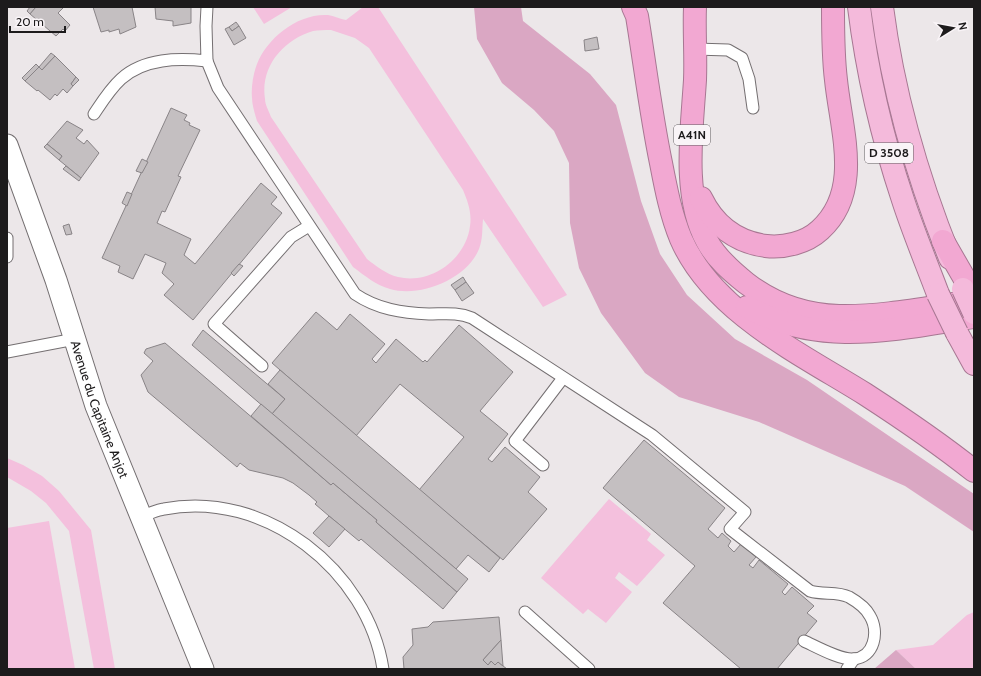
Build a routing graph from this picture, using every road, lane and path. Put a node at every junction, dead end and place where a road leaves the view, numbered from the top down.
1 (207, 7) edge
2 (833, 7) edge
3 (859, 7) edge
4 (882, 7) edge
5 (636, 9) edge
6 (693, 22) edge
7 (207, 61) junction
8 (753, 108) dead end
9 (94, 114) dead end
10 (7, 145) edge
11 (691, 169) junction
12 (309, 226) junction
13 (7, 238) edge
14 (7, 257) edge
15 (717, 289) junction
16 (970, 293) edge
17 (974, 313) edge
18 (974, 317) edge
19 (75, 339) junction
20 (7, 352) edge
21 (974, 364) edge
22 (262, 366) dead end
23 (562, 378) junction
24 (543, 465) dead end
25 (974, 471) edge
26 (141, 516) junction
27 (525, 612) dead end
28 (804, 641) dead end
29 (854, 659) junction
30 (203, 669) edge
31 (383, 669) edge
32 (589, 669) edge
33 (847, 669) edge

1 - 7 lane
2 - 11 highway
3 - 21 highway, D 3508, bridge
4 - 16 highway, D 3508
5 - 15 highway
6 - 8 lane
6 - 11 highway, A41N
7 - 9 lane
7 - 12 lane
10 - 19 street, Avenue du Capitaine Anjot
11 - 16 highway
12 - 22 lane
12 - 23 lane
13 - 14 lane
15 - 18 highway
15 - 25 highway
16 - 17 highway, D 3508, bridge
19 - 20 lane
19 - 26 street, Avenue du Capitaine Anjot
23 - 24 lane
23 - 29 lane
26 - 30 street, Avenue du Capitaine Anjot
26 - 31 lane
27 - 32 lane
28 - 29 lane
29 - 33 lane

